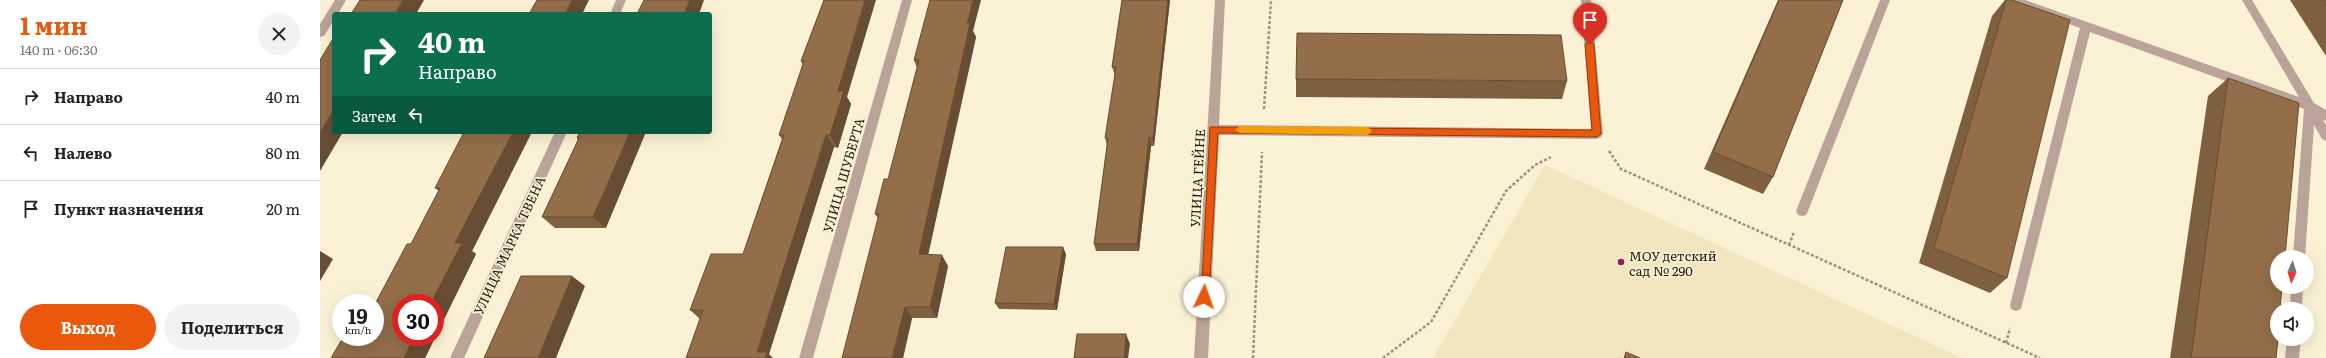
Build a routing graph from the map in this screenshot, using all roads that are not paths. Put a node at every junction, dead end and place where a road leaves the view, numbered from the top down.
1 (341, 0) edge
2 (621, 0) edge
3 (907, 0) edge
4 (1220, 0) edge
5 (1586, 0) edge
6 (1885, 0) edge
7 (2013, 0) edge
8 (2247, 0) edge
9 (333, 12) edge
10 (616, 12) edge
11 (332, 14) edge
12 (2086, 26) junction
13 (320, 33) edge
14 (2310, 106) junction
15 (2326, 116) edge
16 (1213, 130) junction
17 (560, 134) edge
18 (2326, 136) edge
19 (1802, 210) dead end
20 (2300, 250) edge
21 (2016, 305) dead end
22 (2293, 346) edge
23 (457, 358) edge
24 (806, 358) edge
25 (1200, 358) edge
26 (2292, 358) edge

1 - 9 street
2 - 10 street
3 - 24 street, УЛИЦА ШУБЕРТА
4 - 16 street, УЛИЦА ГЕЙНЕ
5 - 16 street
6 - 19 street
7 - 12 street
8 - 14 street
11 - 13 street
12 - 14 street
12 - 21 street
14 - 15 street
14 - 18 street
14 - 20 street
16 - 25 street, УЛИЦА ГЕЙНЕ
17 - 23 street, УЛИЦА МАРКА ТВЕНА
22 - 26 street

